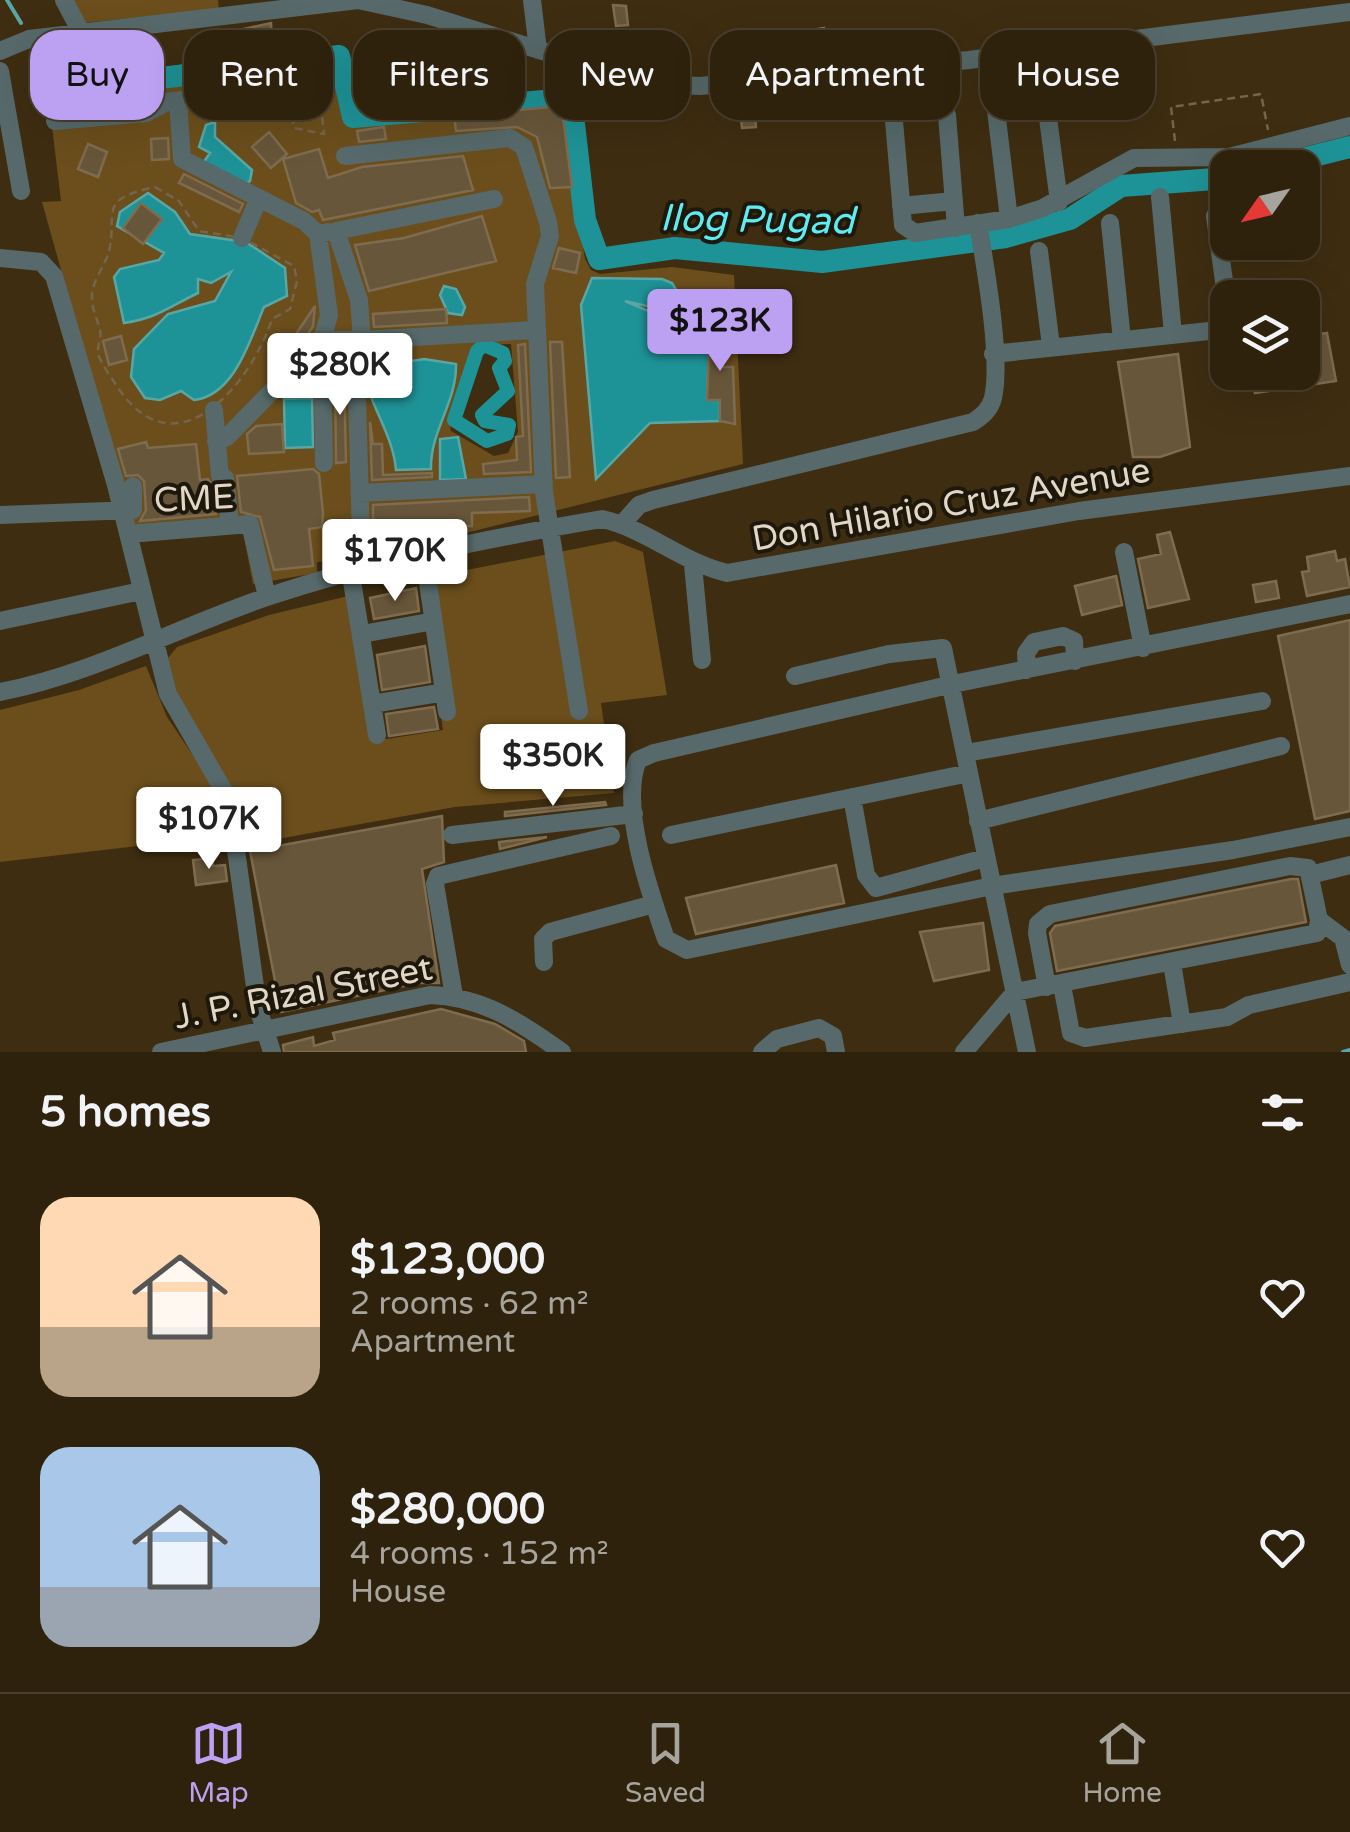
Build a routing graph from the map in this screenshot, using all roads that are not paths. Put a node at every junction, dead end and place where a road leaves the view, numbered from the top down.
1 (64, 0) edge
2 (532, 0) edge
3 (288, 5) edge
4 (226, 9) edge
5 (1350, 12) edge
6 (80, 30) edge
7 (94, 30) edge
8 (30, 39) edge
9 (538, 50) junction
10 (0, 51) edge
11 (0, 71) edge
12 (184, 100) edge
13 (178, 101) junction
14 (894, 120) dead end
15 (947, 120) edge
16 (997, 120) edge
17 (1048, 120) edge
18 (55, 121) dead end
19 (1350, 126) edge
20 (8, 151) edge
21 (345, 156) dead end
22 (21, 191) dead end
23 (1160, 197) dead end
24 (494, 199) dead end
25 (258, 200) junction
26 (954, 201) junction
27 (1059, 202) junction
28 (901, 206) junction
29 (1009, 218) junction
30 (1110, 223) dead end
31 (956, 228) junction
32 (979, 230) junction
33 (334, 231) junction
34 (242, 238) road end
35 (1039, 251) dead end
36 (0, 258) edge
37 (534, 330) junction
38 (1210, 331) edge
39 (1173, 334) junction
40 (322, 340) junction
41 (362, 340) junction
42 (1122, 340) junction
43 (1052, 346) junction
44 (993, 354) junction
45 (214, 410) road end
46 (216, 441) junction
47 (324, 463) dead end
48 (1350, 476) edge
49 (133, 486) dead end
50 (544, 488) junction
51 (360, 492) junction
52 (122, 510) junction
53 (0, 515) edge
54 (622, 523) junction
55 (230, 524) junction
56 (550, 528) junction
57 (128, 534) junction
58 (362, 538) dead end
59 (1124, 552) dead end
60 (424, 556) junction
61 (693, 565) junction
62 (352, 574) junction
63 (141, 591) junction
64 (268, 597) junction
65 (1350, 604) edge
66 (0, 621) edge
67 (423, 623) dead end
68 (362, 634) junction
69 (153, 642) junction
70 (1143, 648) junction
71 (702, 660) dead end
72 (1075, 661) junction
73 (1027, 670) junction
74 (795, 676) dead end
75 (953, 684) junction
76 (0, 692) edge
77 (433, 694) dead end
78 (1262, 701) dead end
79 (372, 704) junction
80 (579, 711) dead end
81 (447, 712) dead end
82 (377, 735) dead end
83 (1282, 746) dead end
84 (966, 753) junction
85 (969, 772) junction
86 (852, 797) junction
87 (634, 814) junction
88 (978, 821) junction
89 (1350, 826) edge
90 (671, 834) dead end
91 (452, 835) dead end
92 (611, 836) dead end
93 (985, 858) junction
94 (1350, 865) edge
95 (1310, 875) junction
96 (992, 886) junction
97 (654, 904) junction
98 (1319, 920) junction
99 (544, 962) dead end
100 (1172, 963) junction
101 (1350, 964) edge
102 (1350, 982) edge
103 (1054, 986) junction
104 (1015, 992) junction
105 (454, 996) junction
106 (1182, 1024) junction
107 (262, 1027) junction
108 (161, 1052) edge
109 (272, 1052) edge
110 (562, 1052) edge
111 (762, 1052) edge
112 (836, 1052) edge
113 (964, 1052) edge
114 (1027, 1052) edge

1 - 6 street
2 - 9 street
3 - 4 street
3 - 9 street
4 - 7 street
5 - 9 street
8 - 10 street
11 - 20 street
12 - 13 street
13 - 18 street
13 - 25 street
14 - 28 street
15 - 26 street
16 - 29 street
17 - 27 street
19 - 27 street
20 - 22 street
21 - 37 street
23 - 39 street
24 - 33 street
25 - 33 street
25 - 34 street
26 - 28 street
26 - 31 street
27 - 29 street
28 - 31 street
29 - 32 street
30 - 42 street
31 - 32 street
32 - 44 street
33 - 40 street
33 - 41 street
35 - 43 street
36 - 52 street
37 - 41 street
37 - 50 street
38 - 39 street
39 - 42 street
40 - 41 street
40 - 46 street
40 - 47 street
41 - 51 street
42 - 43 street
43 - 44 street
44 - 54 street
45 - 46 street
46 - 55 street
48 - 61 street, Don Hilario Cruz Avenue
49 - 52 street
50 - 51 street
50 - 56 street
51 - 58 street
52 - 53 street
52 - 57 street
54 - 56 street
54 - 61 street, Don Hilario Cruz Avenue
55 - 57 street, CME
55 - 64 street, CME
56 - 60 street
56 - 80 street
57 - 63 street
59 - 70 street
60 - 62 street
60 - 81 street
61 - 71 street
62 - 64 street
62 - 68 street
63 - 66 street
63 - 69 street
64 - 69 street
65 - 70 street
67 - 68 street
68 - 79 street
69 - 76 street
69 - 107 street
70 - 72 street
72 - 73 street
72 - 73 street
73 - 75 street
74 - 75 street
75 - 84 street
75 - 87 street
77 - 79 street
78 - 84 street
79 - 82 street
83 - 88 street
84 - 85 street
85 - 86 street
85 - 88 street
86 - 90 street
86 - 93 street
87 - 91 street
87 - 97 street
88 - 93 street
89 - 96 street
92 - 105 street
93 - 96 street
94 - 95 street
95 - 98 street
95 - 103 street
96 - 97 street
96 - 104 street
97 - 99 street
98 - 100 street
98 - 101 street
100 - 103 street
100 - 106 street
102 - 106 street
103 - 104 street
103 - 106 street
104 - 113 street
104 - 114 street
105 - 107 street, J. P. Rizal Street
105 - 110 street, J. P. Rizal Street
107 - 108 street, J. P. Rizal Street
107 - 109 street
111 - 112 street

